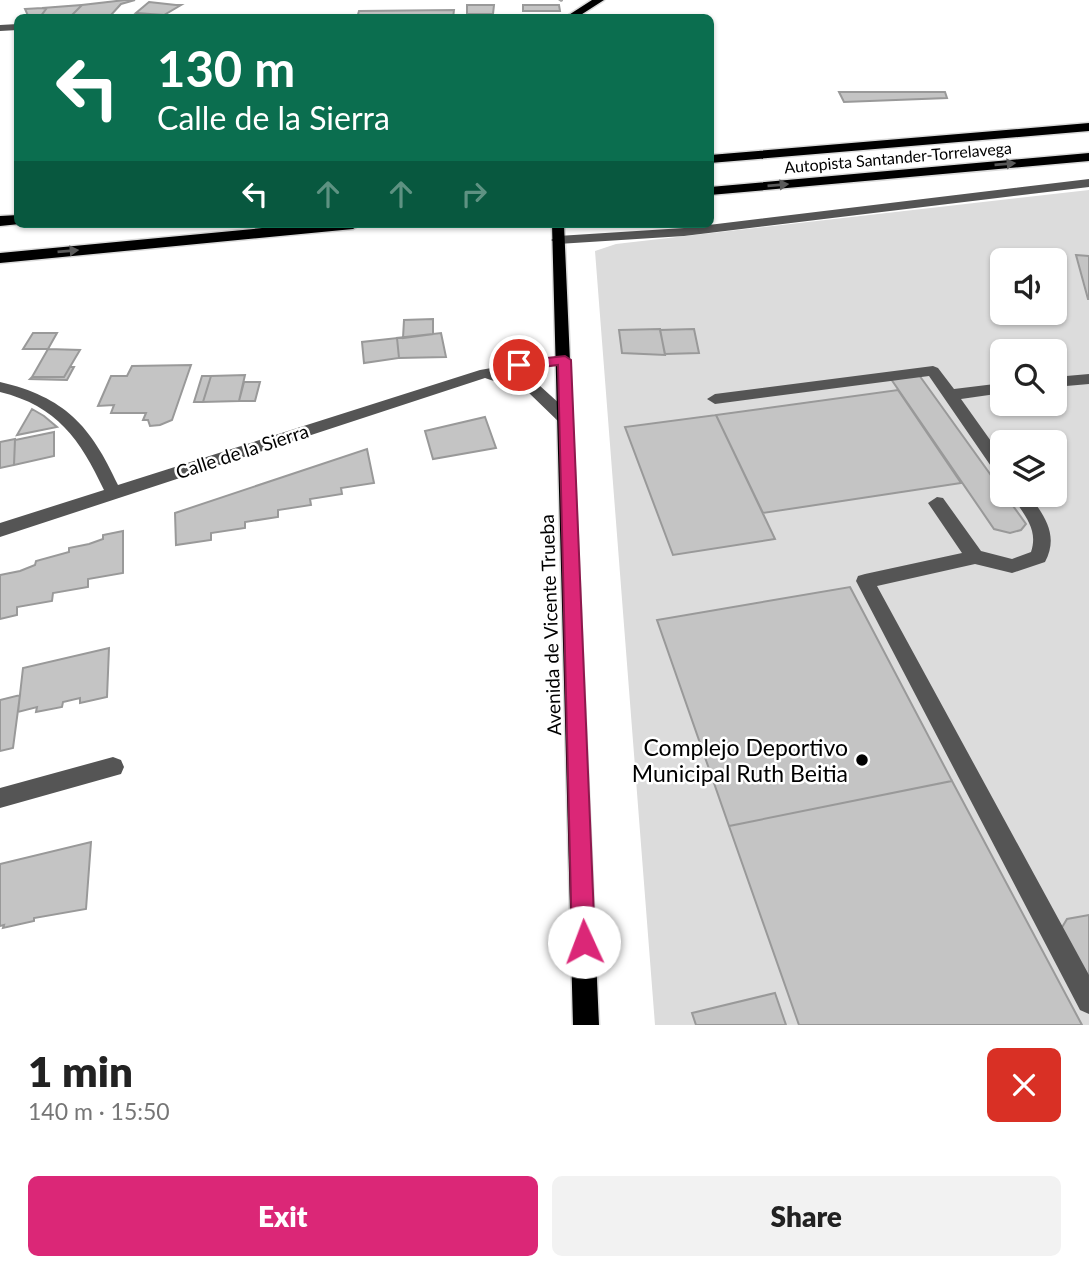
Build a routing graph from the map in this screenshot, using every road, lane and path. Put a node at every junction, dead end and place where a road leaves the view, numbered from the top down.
1 (599, 0) edge
2 (575, 14) edge
3 (1089, 127) edge
4 (1089, 157) edge
5 (714, 159) edge
6 (1089, 183) edge
7 (714, 191) edge
8 (311, 228) edge
9 (558, 228) edge
10 (558, 240) junction
11 (0, 258) edge
12 (565, 360) junction
13 (485, 373) junction
14 (1089, 379) edge
15 (1067, 381) edge
16 (0, 387) edge
17 (990, 390) edge
18 (950, 395) junction
19 (715, 399) dead end
20 (566, 419) junction
21 (990, 452) edge
22 (113, 492) junction
23 (937, 503) dead end
24 (1028, 507) edge
25 (0, 530) edge
26 (975, 557) junction
27 (113, 766) dead end
28 (0, 798) edge
29 (1089, 1001) edge
30 (586, 1025) edge

1 - 2 main road
3 - 5 highway, Autopista Santander-Torrelavega
7 -> 4 highway, Autopista Santander-Torrelavega
6 - 10 street
11 -> 8 highway
9 - 10 main road, Avenida de Vicente Trueba
10 - 12 main road, Avenida de Vicente Trueba
12 - 13 street, Calle de la Sierra
12 - 20 main road, Avenida de Vicente Trueba
13 - 20 street
13 - 22 street, Calle de la Sierra
14 - 15 street
16 - 22 street
17 - 18 street
18 - 19 street
18 - 21 street
20 - 30 main road, Avenida de Vicente Trueba
22 - 25 street, Calle de la Sierra
23 - 26 street
24 - 26 street
26 - 29 street
27 - 28 street

